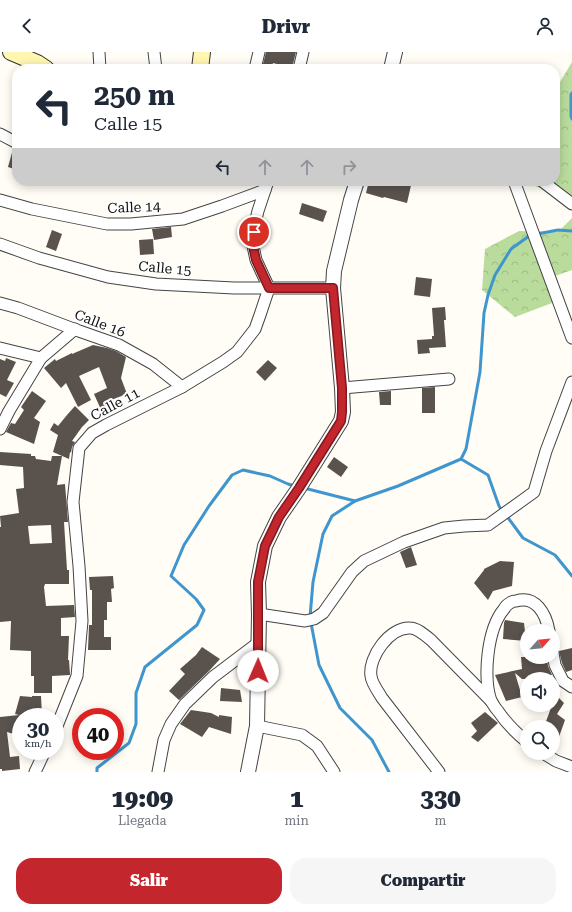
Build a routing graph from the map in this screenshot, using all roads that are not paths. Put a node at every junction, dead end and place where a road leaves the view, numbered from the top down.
1 (11, 52) edge
2 (99, 52) edge
3 (154, 52) edge
4 (202, 52) edge
5 (259, 52) edge
6 (304, 52) edge
7 (396, 52) edge
8 (40, 61) edge
9 (100, 64) edge
10 (155, 64) edge
11 (201, 64) edge
12 (256, 64) edge
13 (300, 64) edge
14 (392, 64) edge
15 (0, 134) edge
16 (12, 140) edge
17 (265, 186) edge
18 (267, 186) edge
19 (356, 186) edge
20 (516, 186) edge
21 (549, 186) edge
22 (0, 200) edge
23 (572, 204) edge
24 (0, 244) edge
25 (269, 288) junction
26 (333, 288) junction
27 (0, 303) edge
28 (75, 329) junction
29 (572, 338) edge
30 (0, 348) edge
31 (41, 358) junction
32 (449, 379) dead end
33 (572, 382) edge
34 (182, 387) junction
35 (342, 388) junction
36 (0, 429) edge
37 (259, 614) junction
38 (548, 624) edge
39 (258, 643) junction
40 (555, 664) edge
41 (572, 687) edge
42 (492, 702) junction
43 (64, 708) edge
44 (257, 726) junction
45 (520, 736) edge
46 (41, 760) edge
47 (554, 760) edge
48 (572, 767) edge
49 (35, 772) edge
50 (158, 772) edge
51 (248, 772) edge
52 (334, 772) edge
53 (438, 772) edge

1 - 8 main road
2 - 9 street
3 - 10 street
4 - 11 main road
5 - 12 street
6 - 13 street
7 - 14 street
15 - 16 street
17 - 22 street, Calle 14
18 - 25 street
19 - 26 street
20 - 29 street
21 - 23 street
24 - 25 street, Calle 15
25 - 26 street, Calle 15
25 - 34 street, Calle 11
26 - 35 street
27 - 28 street, Calle 16
28 - 31 street
28 - 34 street, Calle 16
30 - 31 street
31 - 36 street
32 - 35 street
33 - 37 street
34 - 43 street, Calle 11
35 - 37 street
37 - 39 street
38 - 42 street
39 - 44 street
39 - 50 street
40 - 41 street
42 - 45 street
42 - 53 street
44 - 51 street
44 - 52 street
46 - 49 street
47 - 48 street

